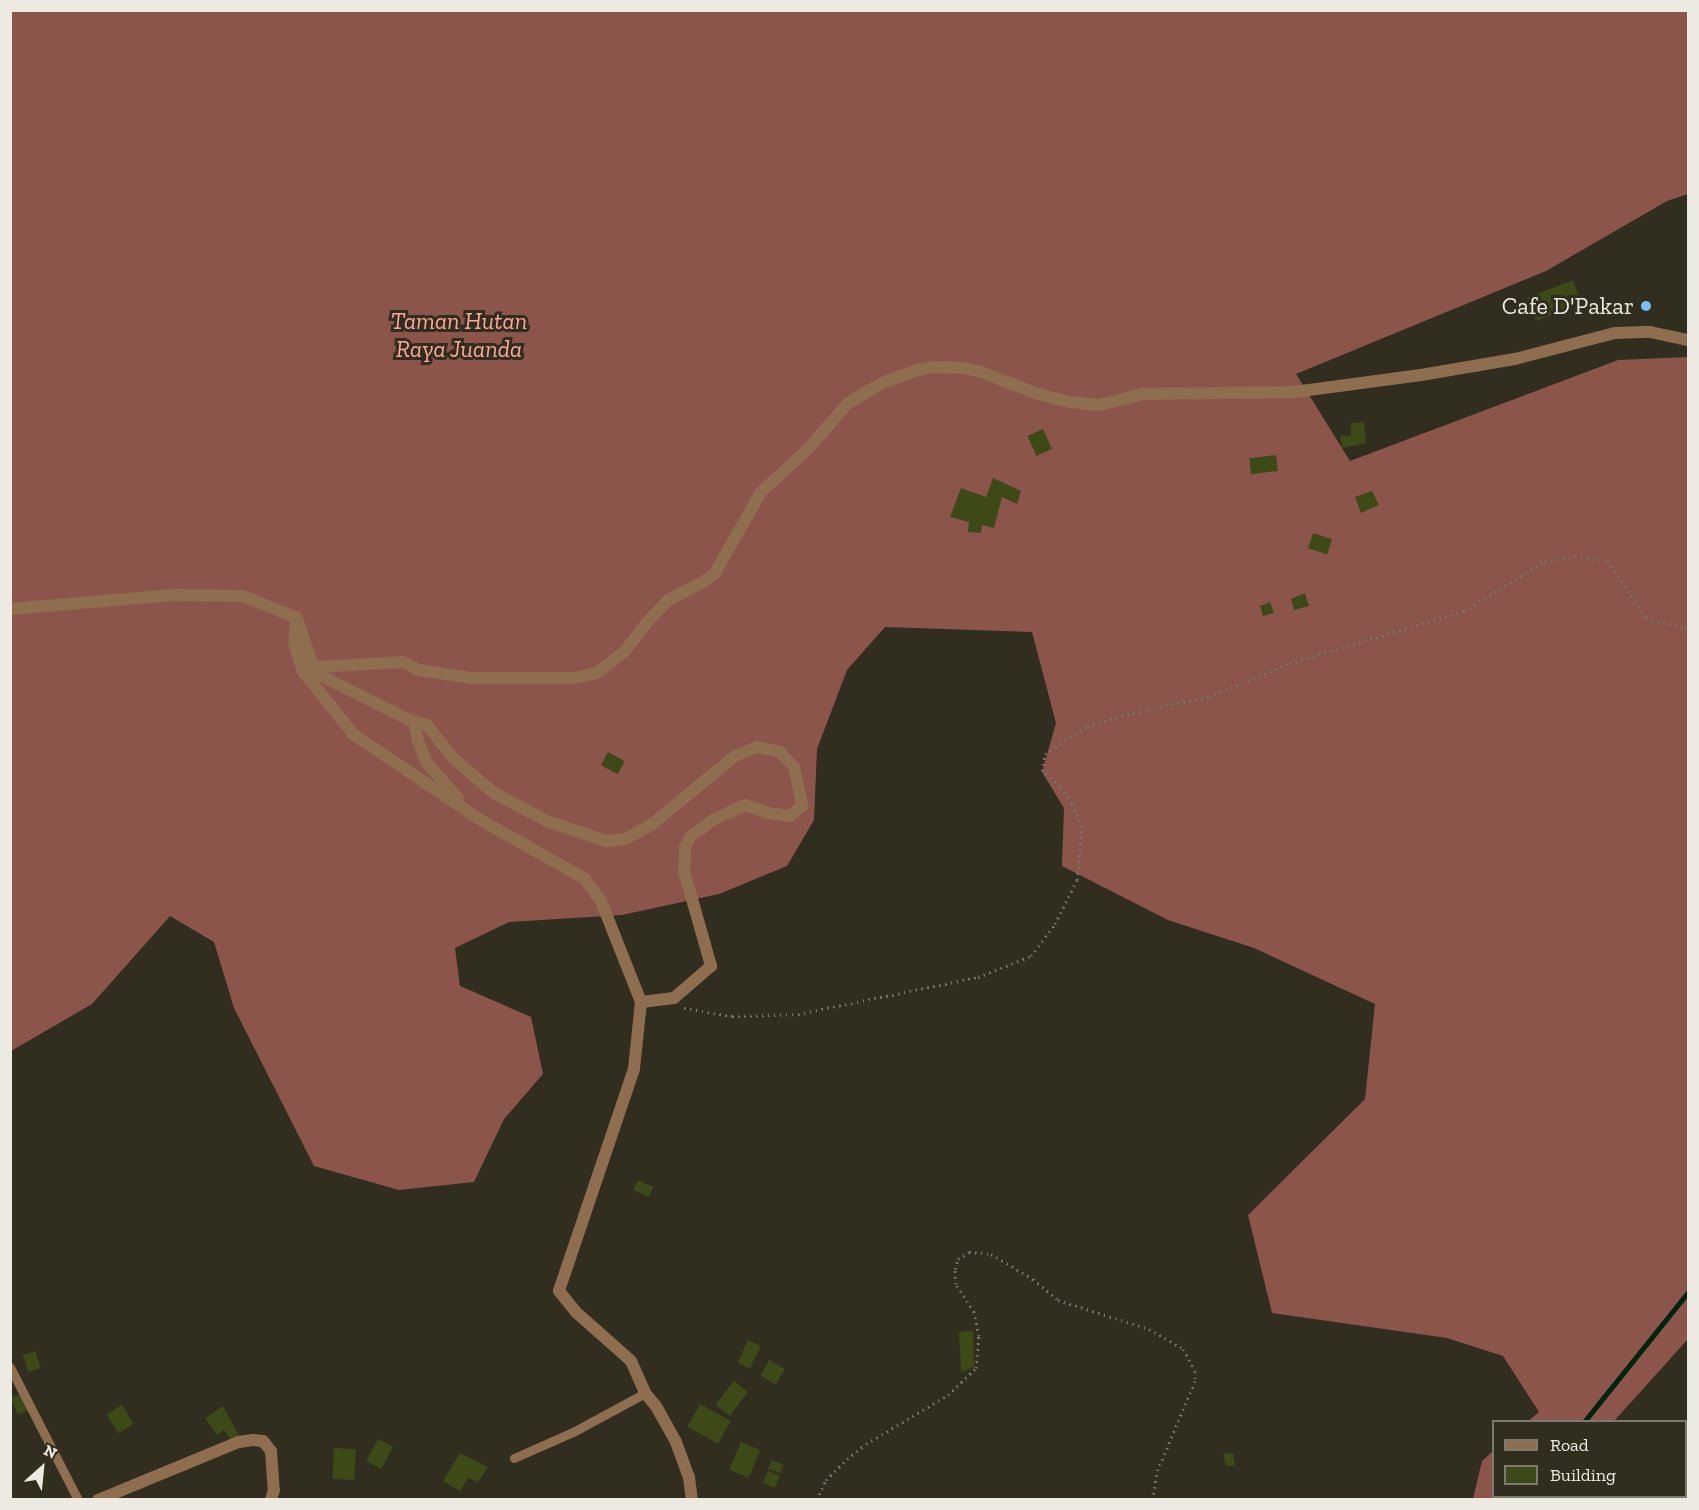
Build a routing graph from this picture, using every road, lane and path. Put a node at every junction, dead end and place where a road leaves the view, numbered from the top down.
1 (1689, 340) edge
2 (10, 609) edge
3 (297, 618) junction
4 (1689, 626) edge
5 (313, 667) junction
6 (414, 722) junction
7 (468, 811) junction
8 (641, 1002) junction
9 (675, 1007) dead end
10 (10, 1367) edge
11 (645, 1393) junction
12 (514, 1458) dead end
13 (78, 1500) edge
14 (98, 1500) edge
15 (271, 1500) edge
16 (692, 1500) edge
17 (817, 1500) edge
18 (1152, 1500) edge

1 - 5 street
2 - 3 street
3 - 5 street
3 - 7 street
4 - 9 path
5 - 6 street
6 - 7 street
6 - 8 street
7 - 8 street
8 - 11 street
10 - 13 lane
11 - 12 lane
11 - 16 street
14 - 15 street
17 - 18 path

